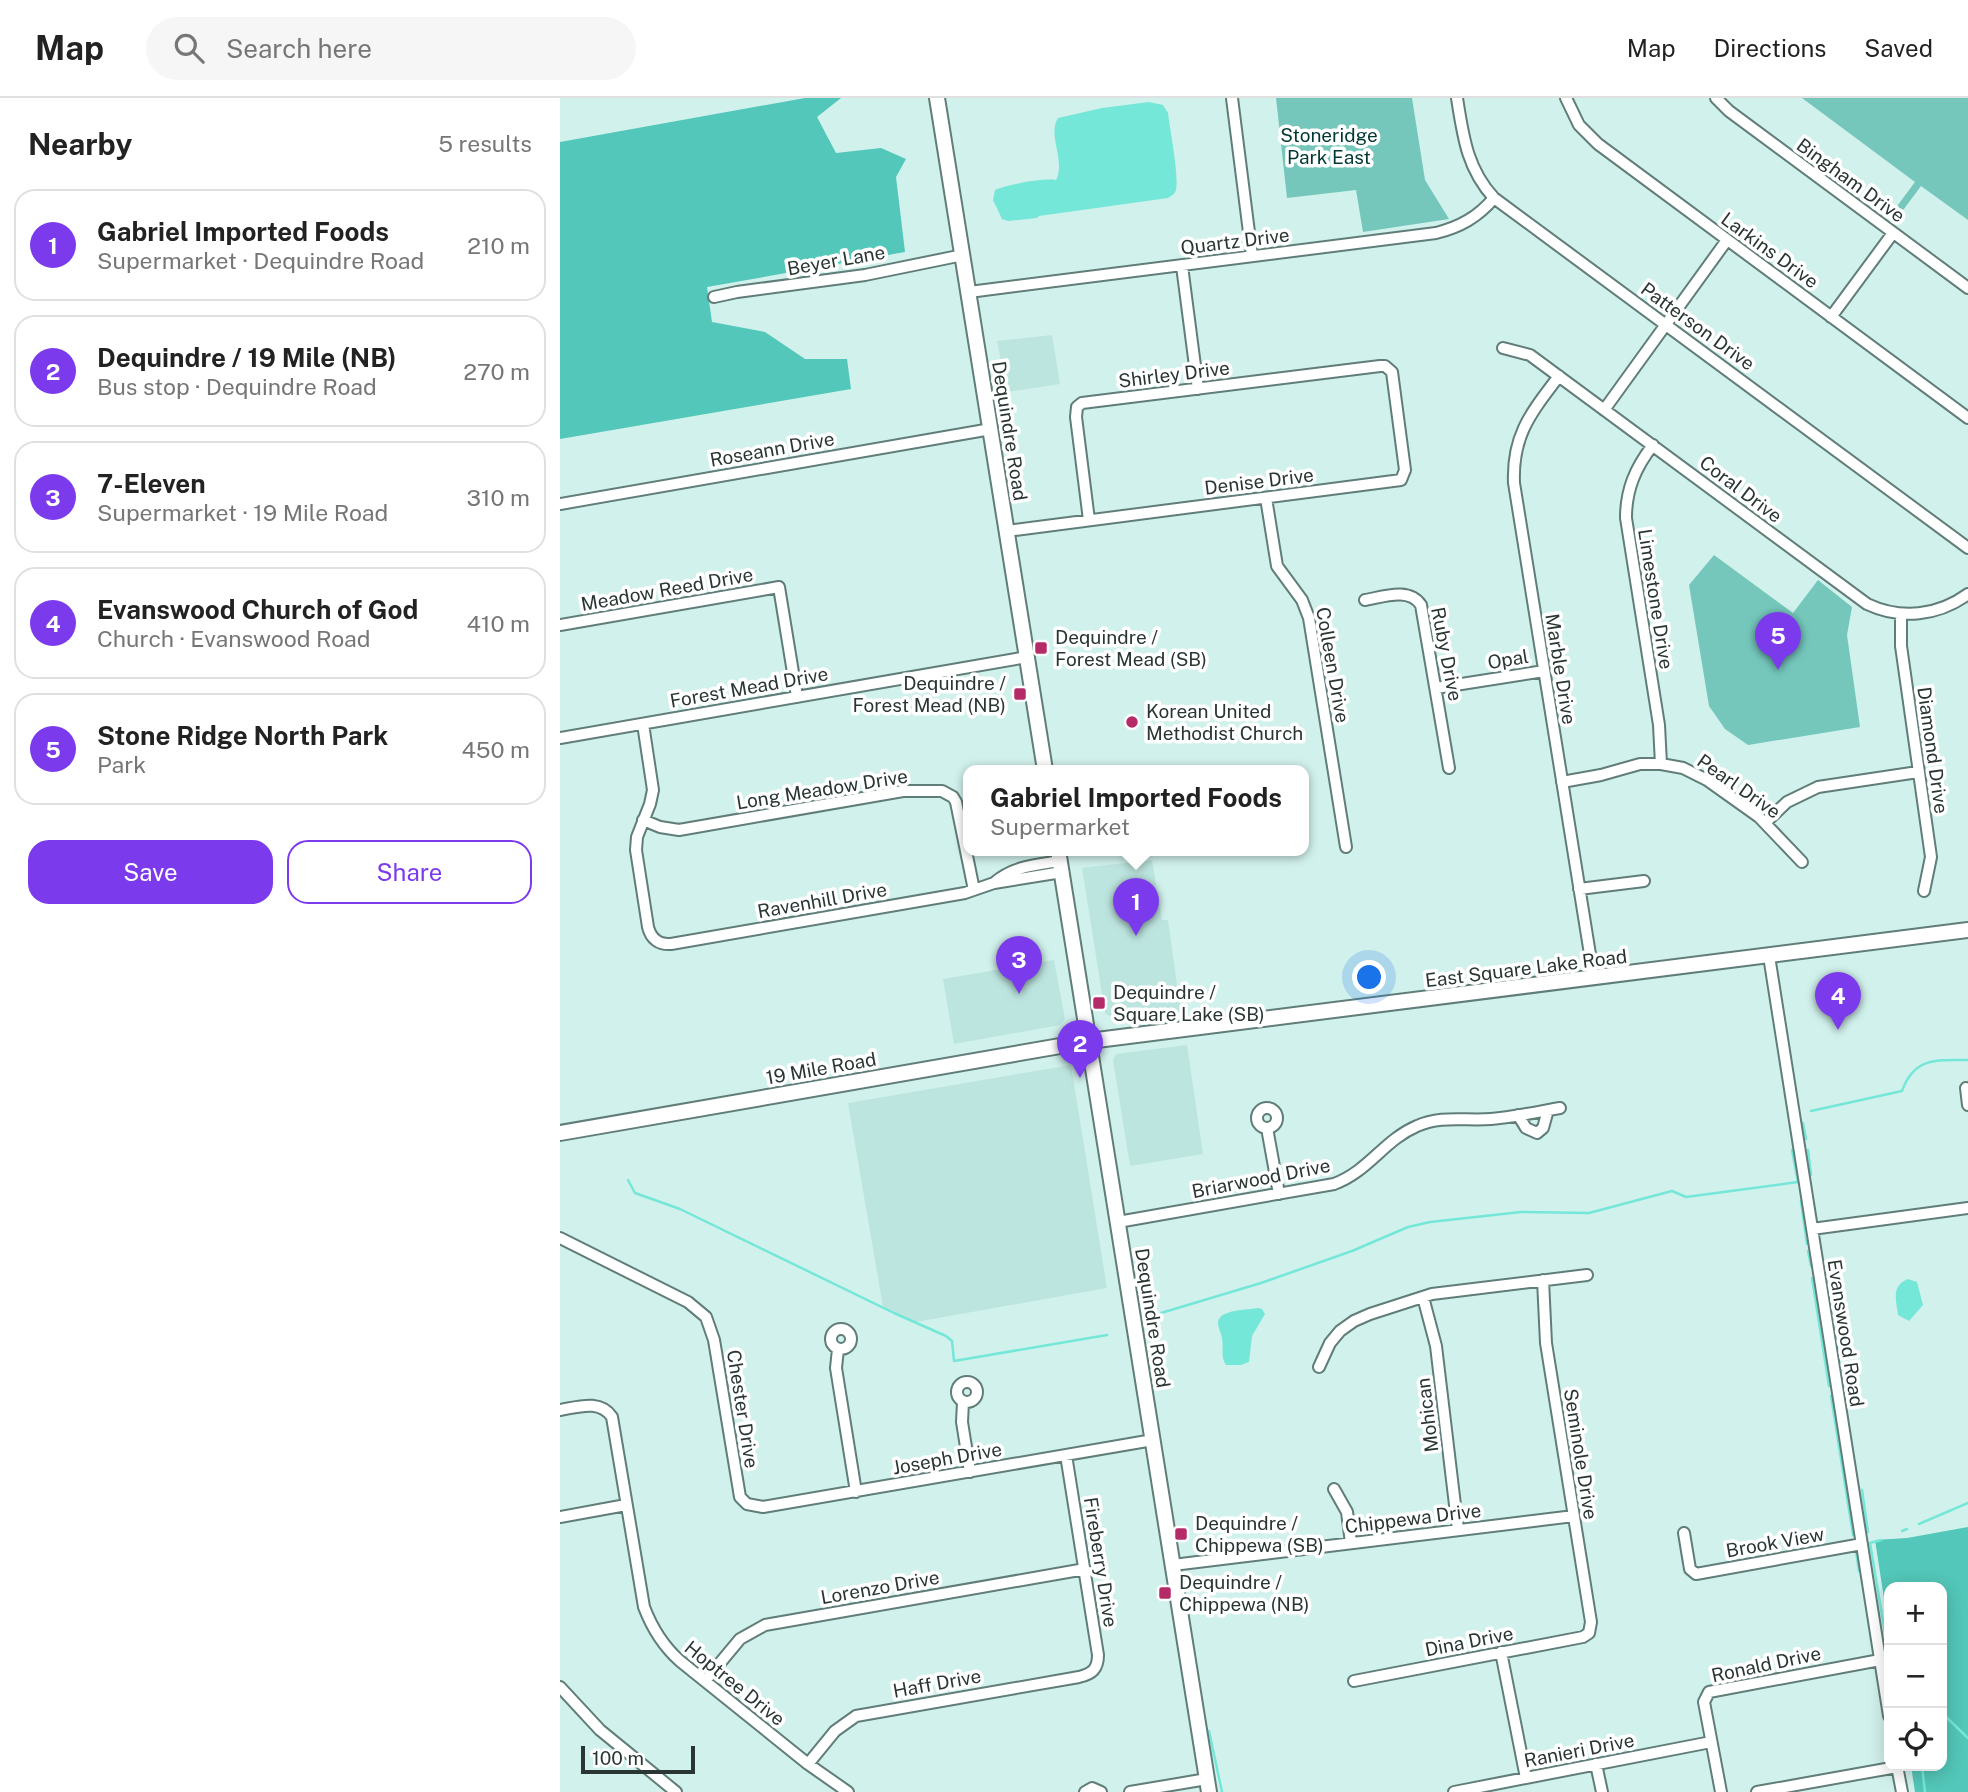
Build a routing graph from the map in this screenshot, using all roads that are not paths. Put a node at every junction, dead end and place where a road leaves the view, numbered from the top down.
1 (937, 98) edge
2 (1232, 98) edge
3 (1457, 98) edge
4 (1566, 98) edge
5 (1716, 98) edge
6 (1494, 198) junction
7 (1893, 233) junction
8 (1727, 240) junction
9 (963, 256) junction
10 (1252, 256) junction
11 (1182, 266) junction
12 (1968, 288) edge
13 (969, 292) junction
14 (715, 297) dead end
15 (1831, 317) junction
16 (1666, 325) junction
17 (1503, 348) dead end
18 (1390, 369) joint
19 (1559, 376) junction
20 (1198, 388) junction
21 (1604, 410) junction
22 (1968, 418) edge
23 (991, 429) junction
24 (1653, 445) junction
25 (1266, 498) junction
26 (560, 504) edge
27 (1089, 520) junction
28 (1007, 531) junction
29 (1968, 548) edge
30 (1968, 594) edge
31 (1365, 600) dead end
32 (1901, 614) junction
33 (560, 625) edge
34 (1027, 657) junction
35 (1544, 671) junction
36 (1436, 688) junction
37 (797, 697) junction
38 (643, 724) junction
39 (560, 738) edge
40 (1661, 764) junction
41 (1044, 765) edge
42 (1449, 768) dead end
43 (1918, 772) junction
44 (1562, 782) junction
45 (643, 820) junction
46 (1766, 822) junction
47 (963, 837) edge
48 (1346, 847) dead end
49 (967, 856) edge
50 (1060, 861) edge
51 (1802, 862) dead end
52 (1643, 881) dead end
53 (1579, 889) junction
54 (974, 891) junction
55 (1924, 891) dead end
56 (1968, 930) edge
57 (1769, 956) junction
58 (1594, 979) junction
59 (1089, 1041) junction
60 (1966, 1087) dead end
61 (1968, 1105) edge
62 (1560, 1108) dead end
63 (1548, 1110) junction
64 (1518, 1115) junction
65 (1268, 1128) dead end
66 (560, 1133) edge
67 (1279, 1194) junction
68 (1968, 1208) edge
69 (1118, 1222) junction
70 (1812, 1229) junction
71 (560, 1238) edge
72 (1587, 1275) dead end
73 (1543, 1280) junction
74 (1423, 1297) junction
75 (838, 1349) dead end
76 (1319, 1367) dead end
77 (963, 1402) dead end
78 (560, 1410) edge
79 (1153, 1440) junction
80 (1066, 1455) junction
81 (970, 1472) junction
82 (1334, 1489) dead end
83 (856, 1492) junction
84 (747, 1504) joint
85 (626, 1505) junction
86 (1574, 1516) junction
87 (560, 1517) edge
88 (1458, 1530) junction
89 (1684, 1533) dead end
90 (1351, 1543) junction
91 (1862, 1544) junction
92 (1173, 1565) junction
93 (1085, 1569) junction
94 (1589, 1633) joint
95 (1501, 1653) junction
96 (1880, 1660) junction
97 (1091, 1673) joint
98 (705, 1681) junction
99 (1354, 1681) dead end
100 (560, 1687) edge
101 (1888, 1708) edge
102 (1711, 1742) junction
103 (808, 1764) junction
104 (1596, 1764) junction
105 (1884, 1768) edge
106 (1898, 1771) edge
107 (1526, 1778) junction
108 (1208, 1785) edge
109 (676, 1792) edge
110 (848, 1792) edge
111 (1085, 1792) edge
112 (1101, 1792) edge
113 (1130, 1792) edge
114 (1454, 1792) edge
115 (1602, 1792) edge
116 (1721, 1792) edge
117 (1758, 1792) edge
118 (1902, 1792) edge

1 - 9 main road, Dequindre Road
2 - 10 street
3 - 6 street, Patterson Drive
4 - 8 street, Larkins Drive
5 - 7 street, Bingham Drive
6 - 10 street, Quartz Drive
6 - 16 street, Patterson Drive
7 - 12 street, Bingham Drive
7 - 15 street
8 - 15 street, Larkins Drive
8 - 16 street
9 - 13 main road, Dequindre Road
9 - 14 street, Beyer Lane
10 - 11 street, Quartz Drive
11 - 13 street, Quartz Drive
11 - 20 street
13 - 23 main road, Dequindre Road
15 - 22 street, Larkins Drive
16 - 21 street
16 - 29 street, Patterson Drive
17 - 19 street, Coral Drive
18 - 20 street, Shirley Drive
18 - 25 street, Denise Drive
19 - 21 street, Coral Drive
19 - 35 street, Marble Drive
20 - 27 street, Shirley Drive
21 - 24 street, Coral Drive
23 - 26 street, Roseann Drive
23 - 28 main road, Dequindre Road
24 - 32 street, Coral Drive
24 - 40 street, Limestone Drive
25 - 27 street, Denise Drive
25 - 48 street, Colleen Drive
27 - 28 street, Denise Drive
28 - 34 main road, Dequindre Road
30 - 32 street, Coral Drive
31 - 36 street, Ruby Drive
32 - 43 street, Diamond Drive
33 - 37 street, Meadow Reed Drive
34 - 37 street, Forest Mead Drive
34 - 41 main road, Dequindre Road
35 - 36 street, Opal
35 - 44 street, Marble Drive
36 - 42 street, Ruby Drive
37 - 38 street, Forest Mead Drive
38 - 39 street, Forest Mead Drive
38 - 45 street
40 - 44 street, Pearl Drive
40 - 46 street, Pearl Drive
43 - 46 street
43 - 55 street, Diamond Drive
44 - 53 street, Marble Drive
45 - 47 street, Long Meadow Drive
45 - 54 street, Ravenhill Drive
46 - 51 street, Pearl Drive
49 - 54 street, Long Meadow Drive
50 - 54 street, Ravenhill Drive
50 - 59 main road, Dequindre Road
52 - 53 street
53 - 58 street, Marble Drive
56 - 57 main road, East Square Lake Road
57 - 58 main road, East Square Lake Road
57 - 70 street, Evanswood Road
58 - 59 main road, East Square Lake Road
59 - 66 main road, 19 Mile Road
59 - 69 main road, Dequindre Road
60 - 61 street
62 - 63 street, Briarwood Drive
63 - 64 street, Briarwood Drive
63 - 64 street
64 - 67 street, Briarwood Drive
65 - 67 street
67 - 69 street, Briarwood Drive
68 - 70 street
69 - 79 main road, Dequindre Road
70 - 91 street, Evanswood Road
71 - 84 street, Chester Drive
72 - 73 street
73 - 74 street
73 - 86 street, Seminole Drive
74 - 76 street
74 - 88 street, Mohican
75 - 83 street
77 - 81 street
78 - 85 street, Hoptree Drive
79 - 80 street, Joseph Drive
79 - 92 main road, Dequindre Road
80 - 81 street, Joseph Drive
80 - 93 street, Fireberry Drive
81 - 83 street, Joseph Drive
82 - 90 street
83 - 84 street, Joseph Drive
85 - 87 street
85 - 98 street, Hoptree Drive
86 - 88 street, Chippewa Drive
86 - 94 street, Seminole Drive
88 - 90 street, Chippewa Drive
89 - 91 street, Brook View
90 - 92 street, Chippewa Drive
91 - 96 street, Evanswood Road
92 - 108 main road, Dequindre Road
93 - 97 street, Fireberry Drive
93 - 98 street, Lorenzo Drive
94 - 95 street, Dina Drive
95 - 99 street, Dina Drive
95 - 107 street
96 - 101 street, Evanswood Road
96 - 102 street, Ronald Drive
97 - 103 street, Haff Drive
98 - 103 street, Hoptree Drive
100 - 109 street
102 - 104 street, Ranieri Drive
102 - 116 street
103 - 110 street, Hoptree Drive
104 - 107 street, Ranieri Drive
104 - 115 street
105 - 117 street
106 - 118 street
107 - 114 street, Ranieri Drive
108 - 113 street
111 - 112 street

